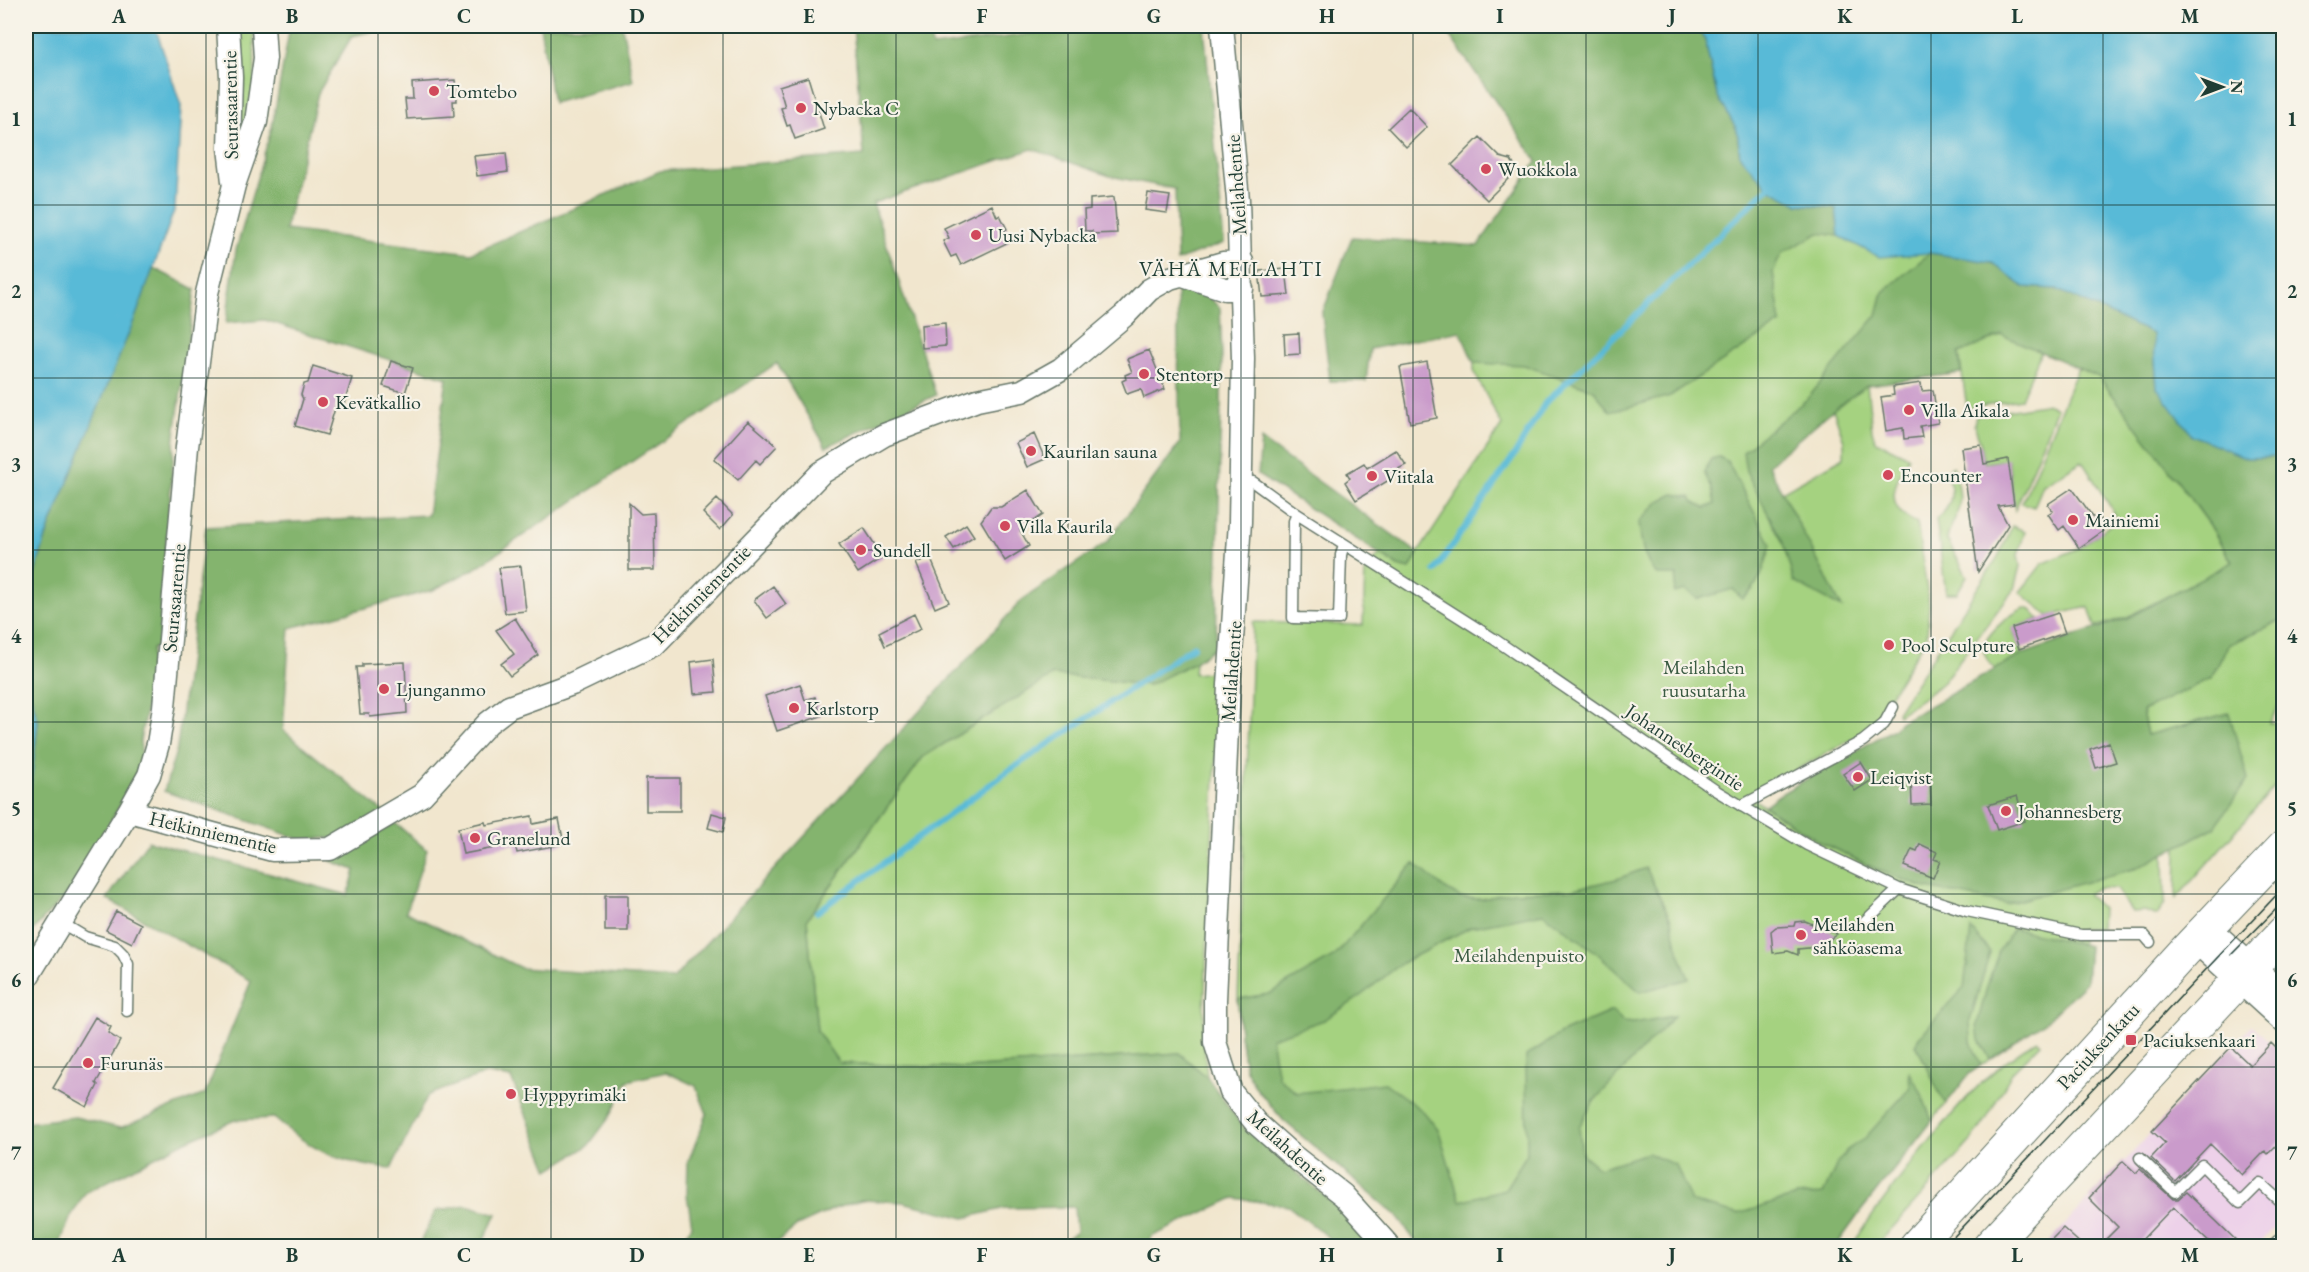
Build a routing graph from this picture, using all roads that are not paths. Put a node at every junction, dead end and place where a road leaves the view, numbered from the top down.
1 (228, 26) edge
2 (263, 26) edge
3 (1222, 26) edge
4 (234, 185) junction
5 (1242, 262) junction
6 (1183, 275) junction
7 (1242, 289) junction
8 (1242, 481) junction
9 (1297, 514) junction
10 (1344, 544) junction
11 (1893, 707) dead end
12 (1741, 806) junction
13 (129, 812) junction
14 (2283, 847) edge
15 (1899, 890) junction
16 (60, 922) junction
17 (1862, 924) dead end
18 (2283, 932) edge
19 (2201, 934) junction
20 (2150, 942) dead end
21 (2246, 974) junction
22 (26, 979) edge
23 (2283, 995) edge
24 (127, 1011) dead end
25 (2283, 1022) edge
26 (2140, 1158) dead end
27 (2283, 1205) edge
28 (1389, 1246) edge
29 (1916, 1246) edge
30 (1990, 1246) edge

1 - 4 street, Seurasaarentie
2 - 4 street, Seurasaarentie
3 - 5 street, Meilahdentie
4 - 13 street, Seurasaarentie
5 - 6 street, Heikinniementie
5 - 7 street, Meilahdentie
6 - 7 street
6 - 13 street, Heikinniementie
7 - 8 street, Meilahdentie
8 - 9 lane, Johannesbergintie
8 - 28 street, Meilahdentie
9 - 10 lane, Johannesbergintie
9 - 10 lane
10 - 12 lane, Johannesbergintie
11 - 12 lane
12 - 15 lane, Johannesbergintie
13 - 16 street, Seurasaarentie
14 - 19 main road, Paciuksenkatu
15 - 17 lane
15 - 20 lane, Johannesbergintie
16 - 22 street, Seurasaarentie
16 - 24 lane
18 - 21 main road
19 - 21 street
19 - 29 main road, Paciuksenkatu
21 - 23 street
21 - 25 street
21 - 30 main road
26 - 27 lane

